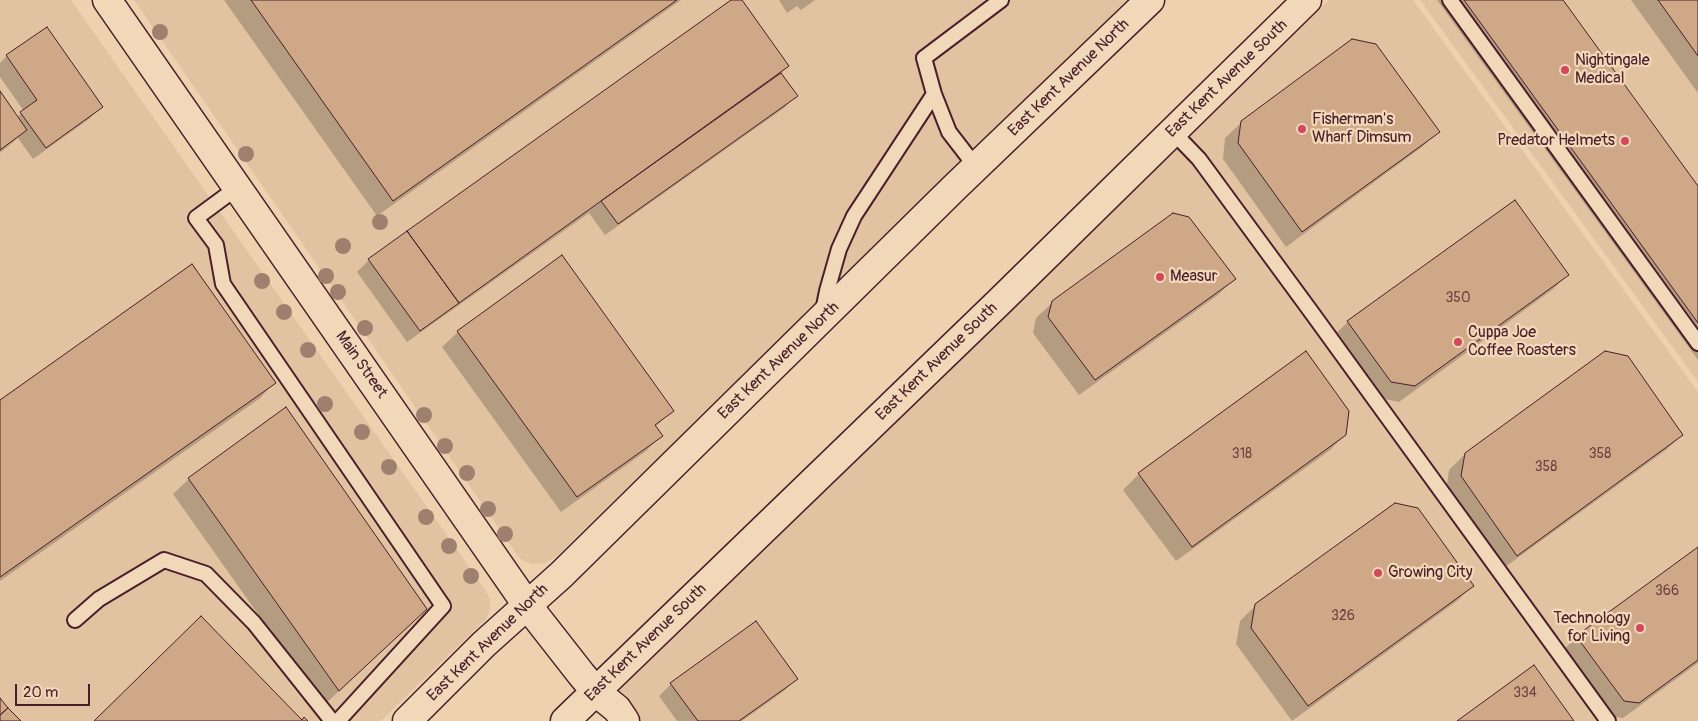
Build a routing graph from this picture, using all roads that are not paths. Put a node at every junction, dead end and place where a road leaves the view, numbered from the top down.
1 (106, 0) edge
2 (1000, 0) edge
3 (1150, 0) edge
4 (1307, 0) edge
5 (1450, 0) edge
6 (934, 94) junction
7 (1173, 132) junction
8 (976, 166) junction
9 (238, 187) junction
10 (821, 319) junction
11 (1698, 343) edge
12 (527, 605) junction
13 (75, 620) dead end
14 (596, 692) junction
15 (332, 721) edge
16 (338, 721) edge
17 (407, 721) edge
18 (565, 721) edge
19 (625, 721) edge
20 (1608, 721) edge

1 - 9 street, Main Street
2 - 6 lane
3 - 8 street, East Kent Avenue North
4 - 7 street, East Kent Avenue South
5 - 11 lane
6 - 8 lane
6 - 10 lane
7 - 14 street, East Kent Avenue South
7 - 20 lane
8 - 10 street, East Kent Avenue North
9 - 12 street, Main Street
9 - 16 lane
10 - 12 street, East Kent Avenue North
12 - 14 street, Main Street
12 - 17 street, East Kent Avenue North
13 - 15 lane
14 - 18 street, East Kent Avenue South
14 - 19 street, Main Street

